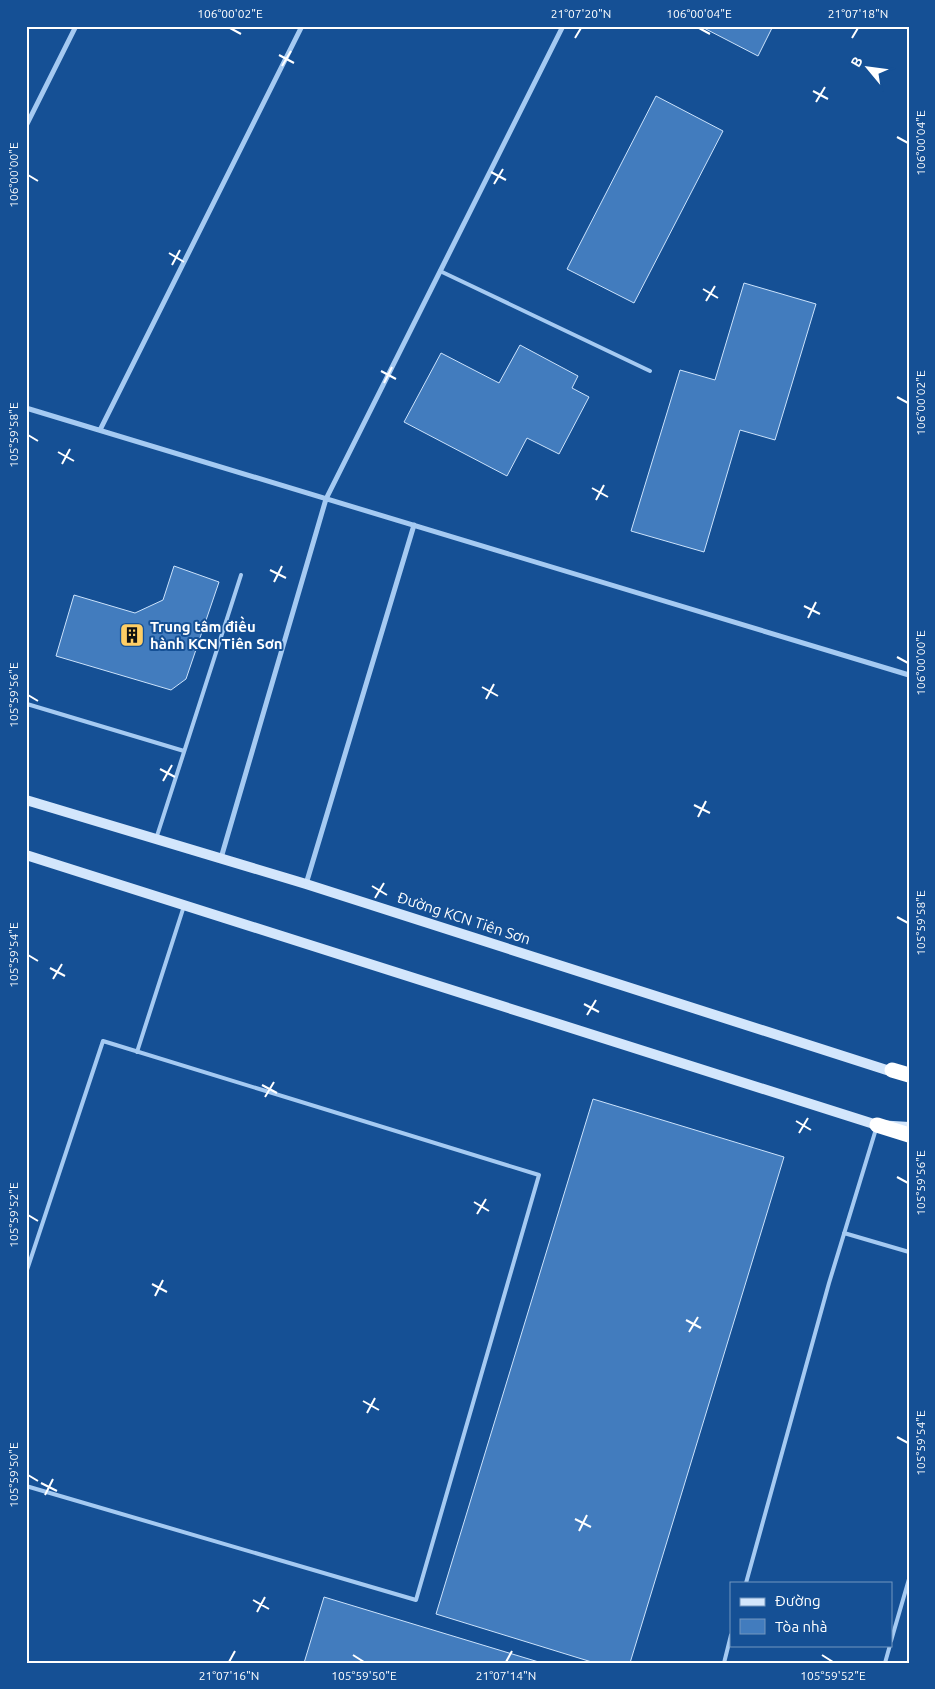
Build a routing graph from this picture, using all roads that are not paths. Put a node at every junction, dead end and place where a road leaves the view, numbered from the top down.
1 (76, 26) edge
2 (302, 26) edge
3 (563, 26) edge
4 (26, 126) edge
5 (440, 271) junction
6 (650, 371) dead end
7 (26, 408) edge
8 (100, 430) junction
9 (326, 499) junction
10 (414, 525) junction
11 (241, 575) dead end
12 (909, 675) edge
13 (26, 705) edge
14 (184, 751) junction
15 (27, 804) edge
16 (156, 839) junction
17 (26, 855) edge
18 (221, 858) junction
19 (306, 884) junction
20 (184, 906) junction
21 (137, 1052) junction
22 (892, 1070) junction
23 (909, 1075) edge
24 (909, 1080) edge
25 (877, 1125) junction
26 (909, 1127) edge
27 (909, 1135) edge
28 (844, 1233) junction
29 (909, 1252) edge
30 (26, 1273) edge
31 (26, 1486) edge
32 (909, 1579) edge
33 (746, 1582) edge
34 (892, 1638) edge
35 (730, 1639) edge
36 (890, 1646) edge
37 (724, 1663) edge
38 (885, 1663) edge

1 - 4 street
2 - 8 street
3 - 5 street
5 - 6 lane
5 - 9 street
7 - 8 street
8 - 9 street
9 - 10 street
9 - 18 street
10 - 12 street
10 - 19 street
11 - 14 lane
13 - 14 lane
14 - 16 lane
15 - 16 main road, Đường KCN Tiên Sơn
16 - 18 main road, Đường KCN Tiên Sơn
17 - 20 main road
18 - 19 main road, Đường KCN Tiên Sơn
19 - 22 main road, Đường KCN Tiên Sơn
20 - 21 lane
20 - 25 main road
21 - 30 lane
21 - 31 lane
22 - 23 highway
22 - 24 main road, Đường KCN Tiên Sơn
25 - 26 main road
25 - 27 highway
25 - 28 lane
28 - 29 lane
28 - 33 lane
32 - 34 lane
35 - 37 lane
36 - 38 lane

